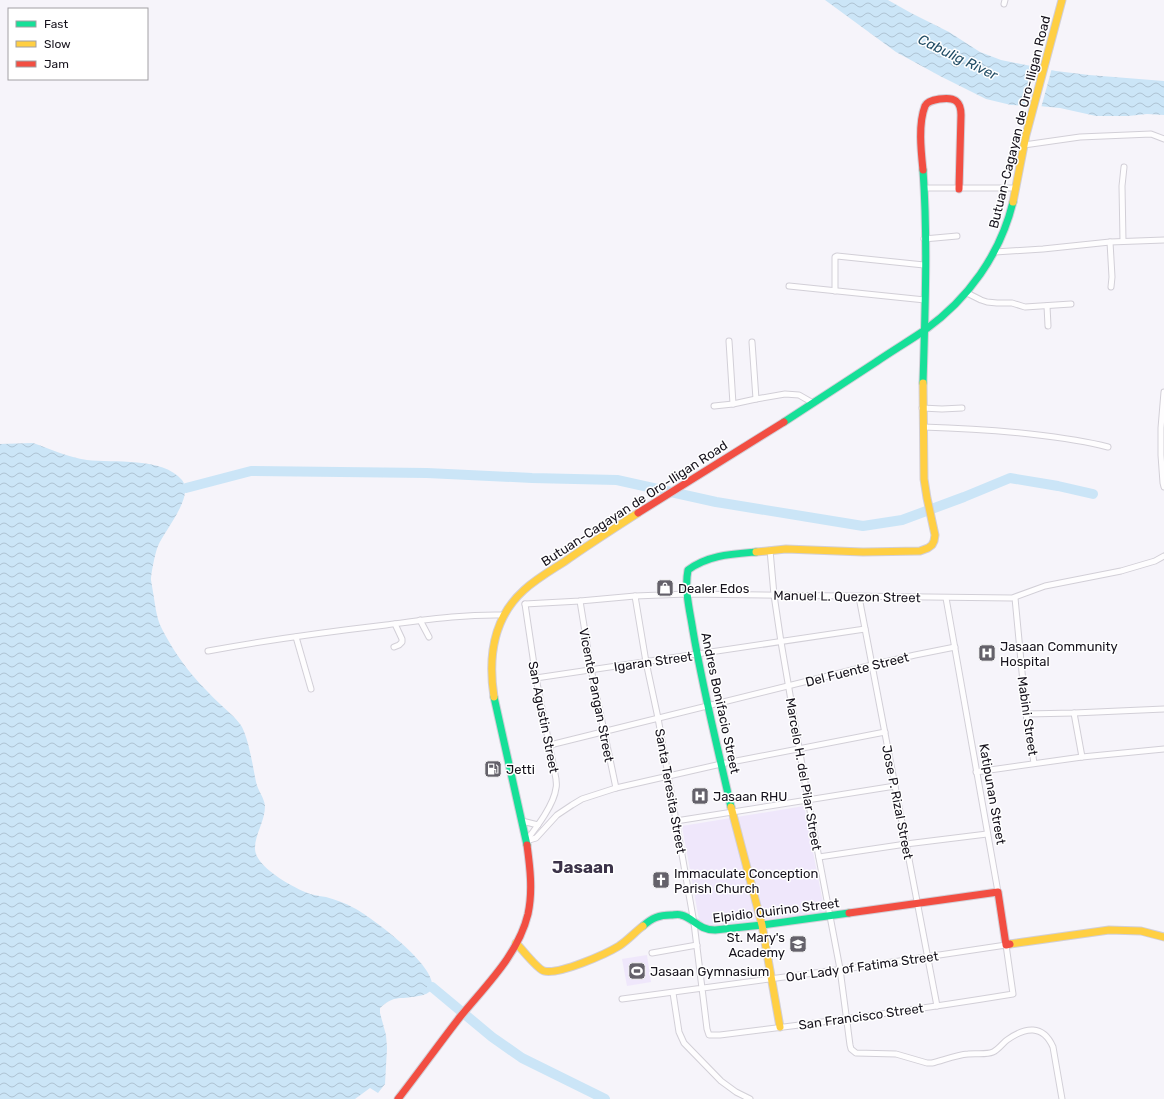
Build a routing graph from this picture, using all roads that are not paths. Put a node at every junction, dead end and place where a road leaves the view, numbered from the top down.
1 (1062, 0) edge
2 (1164, 139) edge
3 (1024, 144) junction
4 (1124, 167) dead end
5 (924, 188) junction
6 (1016, 188) junction
7 (959, 189) junction
8 (957, 236) dead end
9 (924, 240) junction
10 (1164, 240) edge
11 (1123, 241) junction
12 (1110, 242) junction
13 (995, 252) junction
14 (924, 265) junction
15 (789, 286) dead end
16 (1111, 288) dead end
17 (834, 291) junction
18 (967, 293) junction
19 (925, 300) junction
20 (1070, 304) dead end
21 (1047, 306) junction
22 (1048, 326) dead end
23 (925, 330) junction
24 (729, 341) dead end
25 (752, 342) dead end
26 (1164, 392) edge
27 (756, 399) junction
28 (813, 403) junction
29 (733, 404) junction
30 (714, 406) dead end
31 (922, 408) junction
32 (962, 408) dead end
33 (923, 427) junction
34 (1108, 447) dead end
35 (1164, 487) edge
36 (770, 550) junction
37 (1164, 556) edge
38 (687, 594) junction
39 (774, 595) junction
40 (635, 596) junction
41 (516, 597) junction
42 (860, 597) junction
43 (946, 598) junction
44 (1015, 598) junction
45 (580, 601) junction
46 (525, 604) junction
47 (504, 615) junction
48 (420, 620) junction
49 (395, 624) junction
50 (865, 629) junction
51 (296, 637) junction
52 (429, 637) dead end
53 (781, 642) junction
54 (394, 647) dead end
55 (955, 648) junction
56 (208, 651) dead end
57 (697, 654) junction
58 (646, 662) junction
59 (872, 665) junction
60 (592, 670) junction
61 (536, 678) junction
62 (788, 685) junction
63 (311, 689) dead end
64 (708, 705) junction
65 (1164, 709) edge
66 (1074, 713) junction
67 (1026, 714) junction
68 (658, 718) junction
69 (604, 731) junction
70 (885, 732) junction
71 (550, 745) junction
72 (800, 749) junction
73 (1164, 749) edge
74 (1082, 757) junction
75 (1034, 763) junction
76 (721, 764) junction
77 (976, 772) junction
78 (669, 776) junction
79 (895, 786) junction
80 (616, 788) junction
81 (808, 800) junction
82 (732, 812) junction
83 (522, 821) junction
84 (676, 821) junction
85 (538, 825) junction
86 (987, 834) junction
87 (526, 841) junction
88 (906, 844) junction
89 (819, 857) junction
90 (998, 892) junction
91 (917, 904) junction
92 (830, 916) junction
93 (694, 923) junction
94 (762, 925) junction
95 (1164, 937) edge
96 (516, 943) junction
97 (697, 945) junction
98 (1006, 945) junction
99 (652, 953) dead end
100 (927, 957) junction
101 (840, 969) junction
102 (772, 979) junction
103 (702, 988) junction
104 (673, 993) junction
105 (1013, 994) joint
106 (622, 1000) dead end
107 (937, 1006) junction
108 (846, 1018) junction
109 (780, 1027) junction
110 (709, 1034) joint
111 (398, 1099) edge
112 (750, 1099) edge
113 (1062, 1099) edge

1 - 3 main road, Butuan-Cagayan de Oro-Iligan Road
2 - 3 street
3 - 6 main road, Butuan-Cagayan de Oro-Iligan Road
4 - 11 street
5 - 7 street
5 - 7 main road
5 - 9 main road
6 - 7 street
6 - 13 main road, Butuan-Cagayan de Oro-Iligan Road
8 - 9 street
9 - 14 main road
10 - 11 street
11 - 12 street
12 - 13 street
12 - 16 street
13 - 18 main road, Butuan-Cagayan de Oro-Iligan Road
14 - 17 street
14 - 19 main road
15 - 17 street
17 - 19 street
18 - 21 street
18 - 23 main road, Butuan-Cagayan de Oro-Iligan Road
19 - 23 main road
20 - 21 street
21 - 22 street
23 - 28 main road, Butuan-Cagayan de Oro-Iligan Road
23 - 31 main road
24 - 29 street
25 - 27 street
26 - 35 street
27 - 28 street
27 - 29 street
28 - 41 main road, Butuan-Cagayan de Oro-Iligan Road
29 - 30 street
31 - 32 street
31 - 33 main road
33 - 34 street
33 - 36 main road
36 - 38 main road, Andres Bonifacio Street
36 - 39 street, Marcelo H. del Pilar Street
37 - 44 street, Manuel L. Quezon Street
38 - 39 street, Manuel L. Quezon Street
38 - 40 street, Manuel L. Quezon Street
38 - 57 main road, Andres Bonifacio Street
39 - 42 street, Manuel L. Quezon Street
39 - 53 street, Marcelo H. del Pilar Street
40 - 45 street, Manuel L. Quezon Street
40 - 58 street, Santa Teresita Street
41 - 46 street
41 - 47 main road, Butuan-Cagayan de Oro-Iligan Road
42 - 43 street, Manuel L. Quezon Street
42 - 50 street, Jose P. Rizal Street
43 - 44 street, Manuel L. Quezon Street
43 - 55 street, Katipunan Street
44 - 67 street, Mabini Street
45 - 46 street, Manuel L. Quezon Street
45 - 60 street, Vicente Pangan Street
46 - 61 street, San Agustin Street
47 - 48 street
47 - 83 main road, Butuan-Cagayan de Oro-Iligan Road
48 - 49 street
48 - 52 street
49 - 51 street
49 - 54 street
50 - 53 street, Igaran Street
50 - 59 street, Jose P. Rizal Street
51 - 56 street
51 - 63 street
53 - 57 street, Igaran Street
53 - 62 street, Marcelo H. del Pilar Street
55 - 59 street, Del Fuente Street
55 - 77 street, Katipunan Street
57 - 58 street, Igaran Street
57 - 64 main road, Andres Bonifacio Street
58 - 60 street, Igaran Street
58 - 68 street, Santa Teresita Street
59 - 62 street, Del Fuente Street
59 - 70 street, Jose P. Rizal Street
60 - 61 street, Igaran Street
60 - 69 street, Vicente Pangan Street
61 - 71 street, San Agustin Street
62 - 64 street, Del Fuente Street
62 - 72 street, Marcelo H. del Pilar Street
64 - 68 street, Del Fuente Street
64 - 76 main road, Andres Bonifacio Street
65 - 66 street
66 - 67 street
66 - 74 street
67 - 75 street, Mabini Street
68 - 69 street, Del Fuente Street
68 - 78 street, Santa Teresita Street
69 - 71 street, Del Fuente Street
69 - 80 street, Vicente Pangan Street
70 - 72 street
70 - 79 street, Jose P. Rizal Street
71 - 85 street, San Agustin Street
72 - 76 street
72 - 81 street, Marcelo H. del Pilar Street
73 - 74 street
74 - 75 street
75 - 77 street
76 - 78 street
76 - 82 main road, Andres Bonifacio Street
77 - 86 street, Katipunan Street
78 - 80 street
78 - 84 street, Santa Teresita Street
79 - 81 street
79 - 88 street, Jose P. Rizal Street
80 - 87 street
81 - 82 street
81 - 89 street, Marcelo H. del Pilar Street
82 - 84 street
82 - 94 main road, Andres Bonifacio Street
83 - 85 street
83 - 87 main road, Butuan-Cagayan de Oro-Iligan Road
84 - 93 street, Santa Teresita Street
85 - 87 street, San Agustin Street
86 - 88 street
86 - 90 street, Katipunan Street
87 - 96 main road, Butuan-Cagayan de Oro-Iligan Road
88 - 89 street
88 - 91 street, Jose P. Rizal Street
89 - 92 street, Marcelo H. del Pilar Street
90 - 91 main road, Elpidio Quirino Street
90 - 98 main road, Katipunan Street
91 - 92 main road, Elpidio Quirino Street
91 - 100 street, Jose P. Rizal Street
92 - 94 main road, Elpidio Quirino Street
92 - 101 street, Marcelo H. del Pilar Street
93 - 94 main road, Elpidio Quirino Street
93 - 96 main road, Elpidio Quirino Street
93 - 97 street, Santa Teresita Street
94 - 102 main road, Andres Bonifacio Street
95 - 98 main road
96 - 111 main road, Butuan-Cagayan de Oro-Iligan Road
97 - 99 street
97 - 103 street, Santa Teresita Street
98 - 100 street, Our Lady of Fatima Street
98 - 105 street, Katipunan Street
100 - 101 street, Our Lady of Fatima Street
100 - 107 street, Jose P. Rizal Street
101 - 102 street, Our Lady of Fatima Street
101 - 108 street, Marcelo H. del Pilar Street
102 - 103 street, Our Lady of Fatima Street
102 - 109 main road, Andres Bonifacio Street
103 - 104 street, Our Lady of Fatima Street
103 - 110 street, Santa Teresita Street
104 - 106 street, Our Lady of Fatima Street
104 - 112 street
105 - 107 street, San Francisco Street
107 - 108 street, San Francisco Street
108 - 109 street, San Francisco Street
108 - 113 street, Marcelo H. del Pilar Street
109 - 110 street, San Francisco Street

